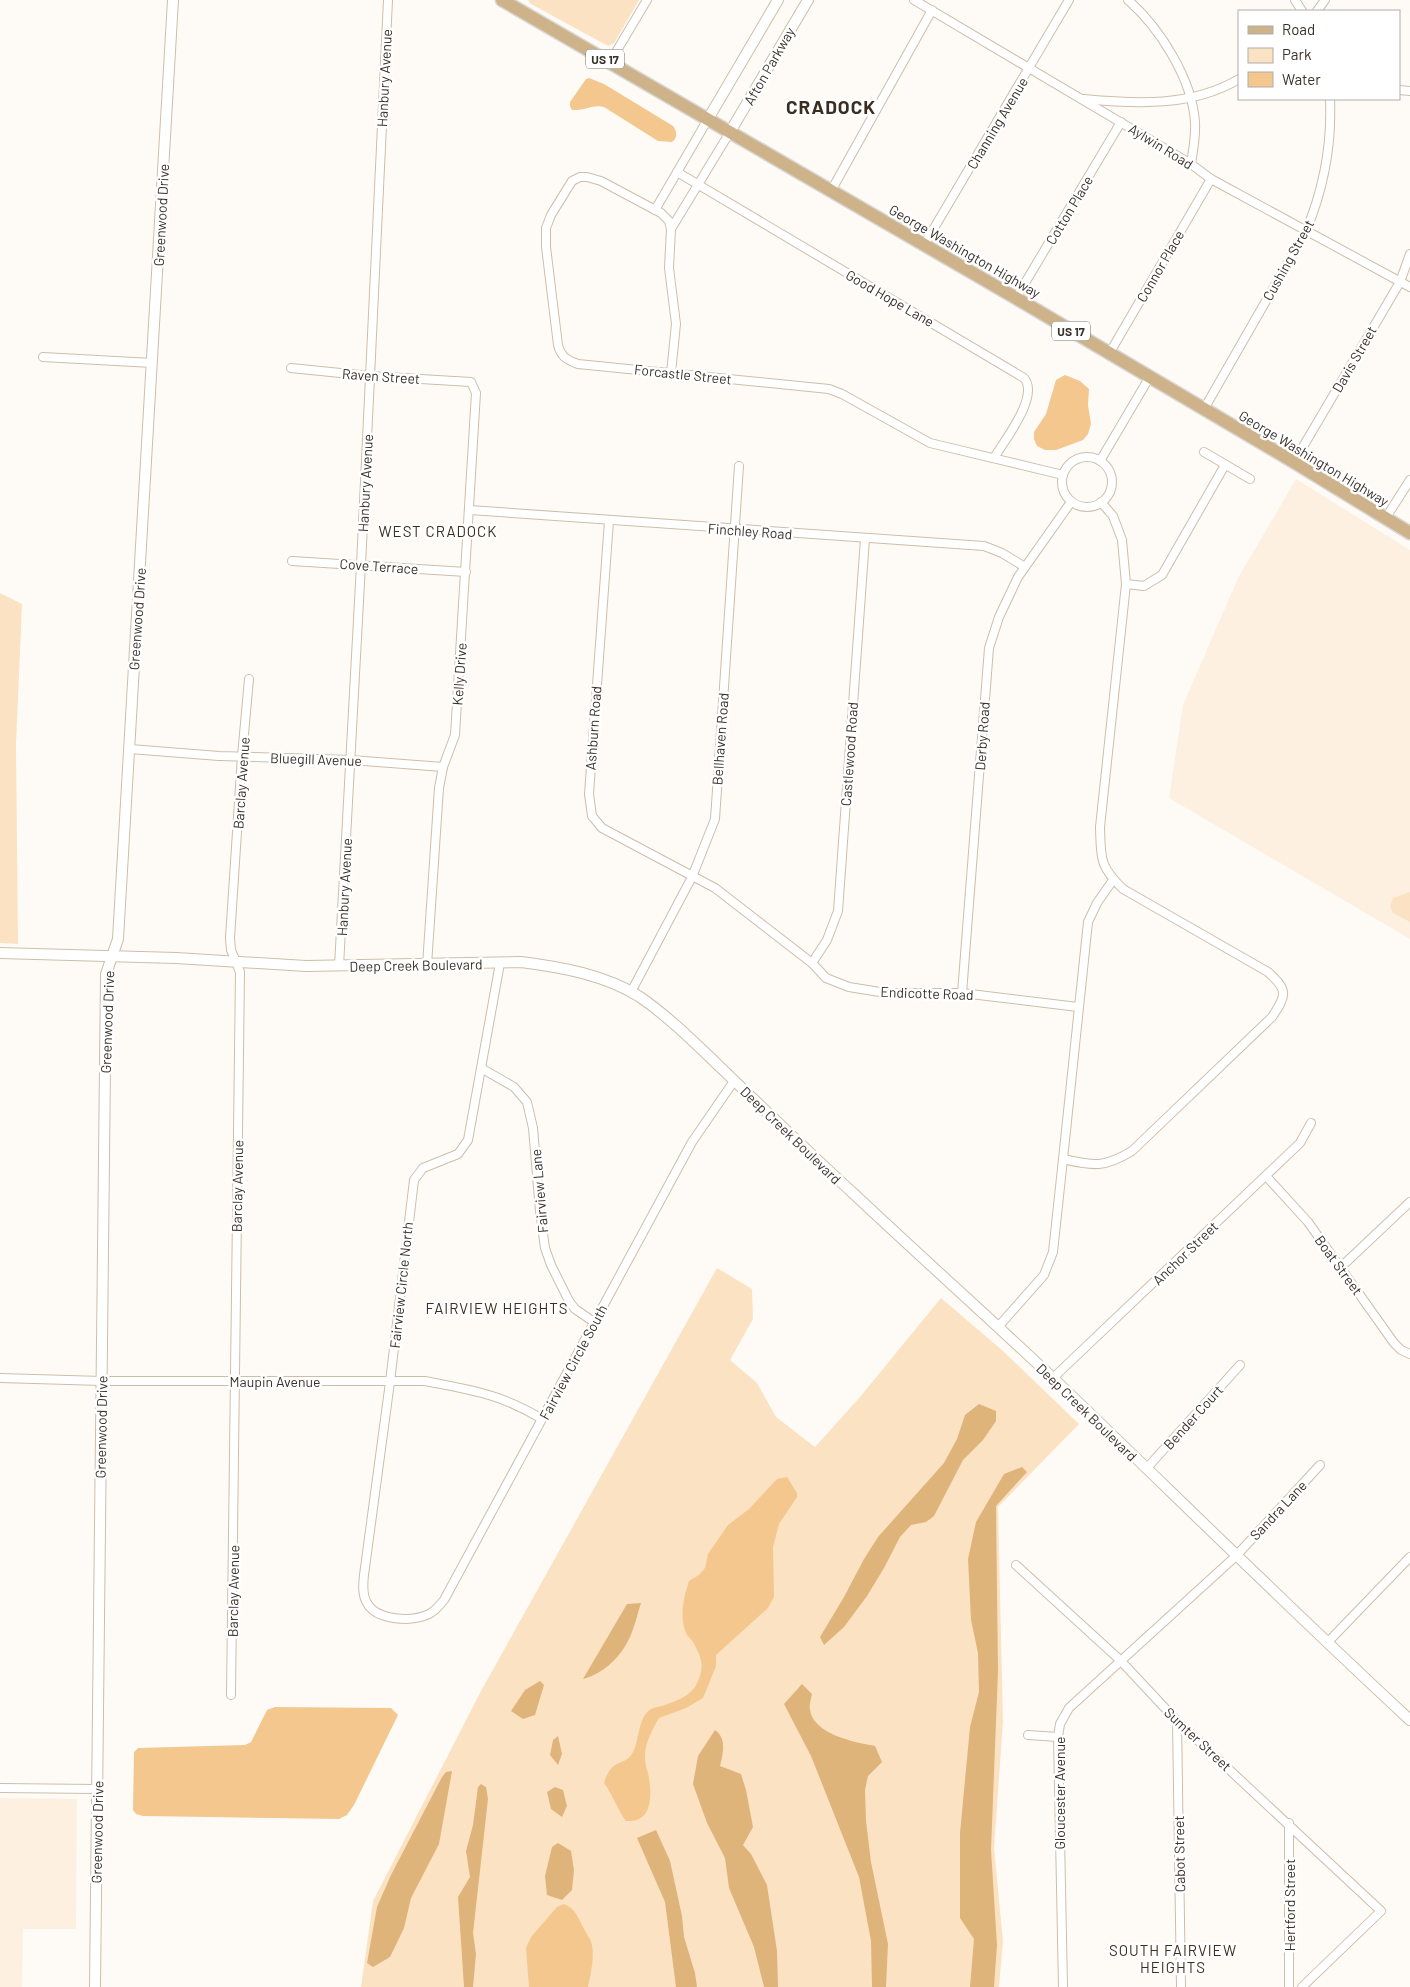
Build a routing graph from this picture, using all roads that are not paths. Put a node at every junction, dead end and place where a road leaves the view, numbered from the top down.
1 (173, 0) edge
2 (388, 0) edge
3 (646, 0) edge
4 (778, 0) edge
5 (808, 0) edge
6 (914, 0) edge
7 (1069, 0) edge
8 (1128, 0) edge
9 (510, 2) edge
10 (932, 10) junction
11 (610, 62) junction
12 (1030, 69) junction
13 (1238, 79) edge
14 (1191, 98) junction
15 (1082, 99) junction
16 (1330, 100) edge
17 (708, 119) junction
18 (1121, 122) junction
19 (730, 132) junction
20 (1191, 164) junction
21 (677, 172) junction
22 (1211, 179) junction
23 (698, 185) junction
24 (831, 191) junction
25 (655, 210) junction
26 (671, 229) junction
27 (1306, 231) junction
28 (924, 245) junction
29 (1410, 254) edge
30 (1400, 282) junction
31 (1410, 287) edge
32 (1016, 298) junction
33 (1109, 354) junction
34 (43, 357) dead end
35 (152, 363) junction
36 (290, 368) dead end
37 (671, 373) junction
38 (370, 376) junction
39 (1149, 378) junction
40 (471, 382) joint
41 (1204, 409) junction
42 (1204, 452) dead end
43 (994, 458) junction
44 (1100, 461) junction
45 (1294, 462) junction
46 (1225, 465) junction
47 (739, 466) dead end
48 (1063, 475) junction
49 (1250, 479) dead end
50 (1410, 480) edge
51 (1072, 502) junction
52 (1101, 502) junction
53 (470, 510) junction
54 (1385, 519) junction
55 (609, 521) junction
56 (735, 530) junction
57 (1410, 533) edge
58 (864, 539) junction
59 (292, 561) dead end
60 (361, 564) junction
61 (1025, 567) junction
62 (466, 572) junction
63 (1126, 584) junction
64 (249, 679) dead end
65 (130, 749) junction
66 (242, 756) junction
67 (351, 760) junction
68 (443, 767) junction
69 (692, 877) junction
70 (1113, 880) junction
71 (0, 953) edge
72 (111, 957) junction
73 (236, 961) junction
74 (500, 963) junction
75 (812, 963) junction
76 (426, 965) junction
77 (339, 966) junction
78 (631, 992) junction
79 (962, 994) junction
80 (1078, 1007) junction
81 (481, 1068) junction
82 (734, 1081) junction
83 (1311, 1123) dead end
84 (1063, 1160) junction
85 (1266, 1176) junction
86 (1410, 1202) edge
87 (1341, 1267) junction
88 (594, 1322) junction
89 (998, 1327) junction
90 (1410, 1354) edge
91 (1240, 1365) dead end
92 (0, 1378) edge
93 (1053, 1378) junction
94 (102, 1381) junction
95 (235, 1382) junction
96 (390, 1382) junction
97 (542, 1419) junction
98 (1320, 1465) dead end
99 (1146, 1469) junction
100 (1236, 1556) junction
101 (1410, 1557) edge
102 (1016, 1565) dead end
103 (396, 1618) joint
104 (1327, 1643) junction
105 (1120, 1660) junction
106 (231, 1695) dead end
107 (1410, 1720) edge
108 (1177, 1721) junction
109 (1028, 1735) dead end
110 (1058, 1736) junction
111 (0, 1788) edge
112 (97, 1789) junction
113 (1289, 1823) junction
114 (95, 1987) edge
115 (1063, 1987) edge
116 (1181, 1987) edge
117 (1289, 1987) edge
118 (1302, 1987) edge

1 - 35 street, Greenwood Drive
2 - 38 street, Hanbury Avenue
3 - 11 street
4 - 17 street, Afton Parkway
5 - 19 street, Afton Parkway
6 - 10 street, Aylwin Road
7 - 12 street, Channing Avenue
8 - 14 street
9 - 11 main road, George Washington Highway / US 17
10 - 12 street, Aylwin Road
10 - 24 street
11 - 17 main road, George Washington Highway / US 17
12 - 15 street, Aylwin Road
12 - 28 street, Channing Avenue
13 - 14 street
14 - 15 street
14 - 20 street
15 - 18 street, Aylwin Road
16 - 27 street, Cushing Street
17 - 19 main road, George Washington Highway / US 17
17 - 21 street
18 - 20 street, Aylwin Road
18 - 32 street, Cotton Place
19 - 23 street
19 - 24 main road, George Washington Highway / US 17
20 - 22 street, Aylwin Road
21 - 23 street, Good Hope Lane
21 - 25 street
22 - 27 street, Aylwin Road
22 - 33 street, Connor Place
23 - 26 street
23 - 43 street, Good Hope Lane
24 - 28 main road, George Washington Highway / US 17
25 - 26 street
25 - 37 street, Forcastle Street
26 - 37 street
27 - 30 street, Aylwin Road
27 - 41 street, Cushing Street
28 - 32 main road, George Washington Highway / US 17
29 - 30 street, Davis Street
30 - 31 street, Aylwin Road
30 - 45 street, Davis Street
32 - 33 main road, George Washington Highway / US 17
33 - 39 main road, George Washington Highway / US 17
34 - 35 street
35 - 65 street, Greenwood Drive
36 - 38 street, Raven Street
37 - 43 street, Forcastle Street
38 - 40 street, Raven Street
38 - 60 street, Hanbury Avenue
39 - 41 main road, George Washington Highway / US 17
39 - 44 street
40 - 53 street, Kelly Drive
41 - 45 main road, George Washington Highway / US 17
42 - 46 street
43 - 48 street, Forcastle Street
44 - 48 street
44 - 52 street
45 - 54 main road, George Washington Highway / US 17
46 - 49 street
46 - 63 street
47 - 56 street, Bellhaven Road
48 - 51 street
50 - 54 street
51 - 52 street
51 - 61 street, Derby Road
52 - 63 street
53 - 55 street, Finchley Road
53 - 62 street, Kelly Drive
54 - 57 main road, George Washington Highway / US 17
55 - 56 street, Finchley Road
55 - 69 street, Ashburn Road
56 - 58 street, Finchley Road
56 - 69 street, Bellhaven Road
58 - 61 street, Finchley Road
58 - 75 street, Castlewood Road
59 - 60 street, Cove Terrace
60 - 62 street, Cove Terrace
60 - 67 street, Hanbury Avenue
61 - 79 street, Derby Road
62 - 68 street, Kelly Drive
63 - 70 street
64 - 66 street, Barclay Avenue
65 - 66 street, Bluegill Avenue
65 - 72 street, Greenwood Drive
66 - 67 street, Bluegill Avenue
66 - 73 street, Barclay Avenue
67 - 68 street, Bluegill Avenue
67 - 77 street, Hanbury Avenue
68 - 76 street, Kelly Drive
69 - 75 street, Endicotte Road
69 - 78 street, Bellhaven Road
70 - 80 street
70 - 84 street
71 - 72 street, Deep Creek Boulevard
72 - 73 street, Deep Creek Boulevard
72 - 94 street, Greenwood Drive
73 - 77 street, Deep Creek Boulevard
73 - 95 street, Barclay Avenue
74 - 76 street, Deep Creek Boulevard
74 - 78 street, Deep Creek Boulevard
74 - 81 street, Fairview Circle North
75 - 79 street, Endicotte Road
76 - 77 street, Deep Creek Boulevard
78 - 82 street, Deep Creek Boulevard
79 - 80 street, Endicotte Road
80 - 84 street
81 - 88 street, Fairview Lane
81 - 96 street, Fairview Circle North
82 - 88 street, Fairview Circle South
82 - 89 street, Deep Creek Boulevard
83 - 85 street, Anchor Street
84 - 89 street
85 - 87 street, Boat Street
85 - 93 street, Anchor Street
86 - 87 street
87 - 90 street, Boat Street
88 - 97 street, Fairview Circle South
89 - 93 street, Deep Creek Boulevard
91 - 99 street, Bender Court
92 - 94 street, Maupin Avenue
93 - 99 street, Deep Creek Boulevard
94 - 95 street, Maupin Avenue
94 - 112 street, Greenwood Drive
95 - 96 street, Maupin Avenue
95 - 106 street, Barclay Avenue
96 - 97 street, Maupin Avenue
96 - 103 street, Fairview Circle North
97 - 103 street, Fairview Circle South
98 - 100 street, Sandra Lane
99 - 100 street, Deep Creek Boulevard
100 - 104 street, Deep Creek Boulevard
100 - 105 street, Gloucester Avenue
101 - 104 street
102 - 105 street, Sumter Street
104 - 107 street, Deep Creek Boulevard
105 - 108 street, Sumter Street
105 - 110 street, Gloucester Avenue
108 - 113 street, Sumter Street
108 - 116 street, Cabot Street
109 - 110 street
110 - 115 street, Gloucester Avenue
111 - 112 street
112 - 114 street, Greenwood Drive
113 - 117 street, Hertford Street
113 - 118 street, Sumter Street

